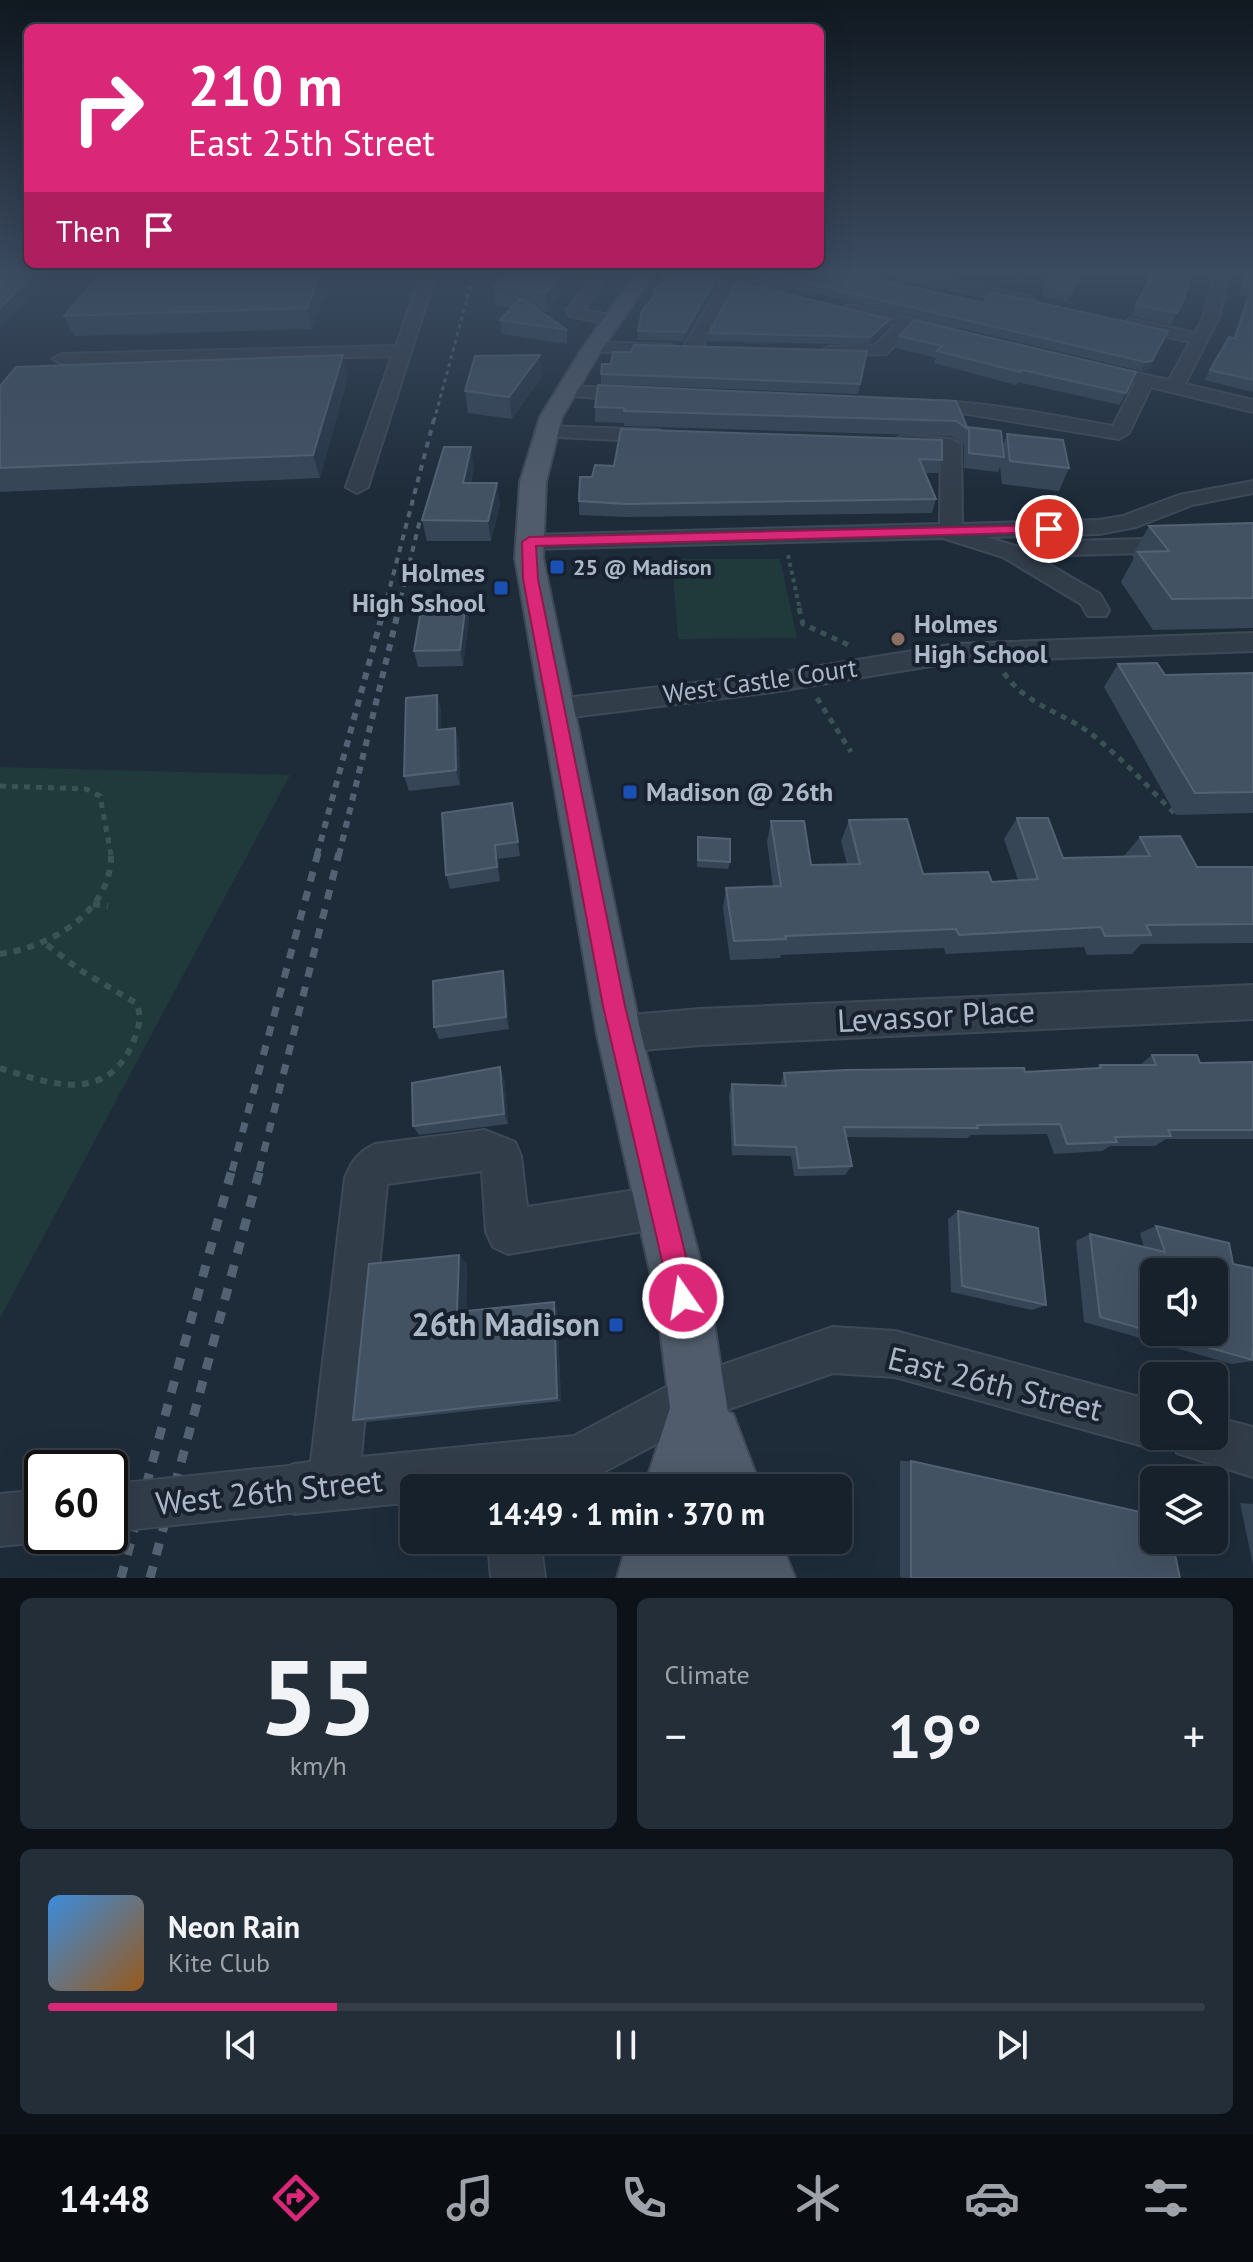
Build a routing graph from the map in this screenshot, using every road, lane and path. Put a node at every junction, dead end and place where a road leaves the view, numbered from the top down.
1 (404, 347) edge
2 (594, 347) joint
3 (701, 347) edge
4 (883, 347) edge
5 (1196, 347) edge
6 (402, 351) junction
7 (810, 352) edge
8 (62, 359) dead end
9 (1116, 373) edge
10 (1146, 380) junction
11 (1175, 387) junction
12 (565, 391) junction
13 (654, 396) edge
14 (900, 405) edge
15 (1253, 406) edge
16 (545, 432) junction
17 (672, 437) edge
18 (887, 441) edge
19 (357, 487) dead end
20 (1242, 489) edge
21 (1253, 501) edge
22 (941, 533) junction
23 (788, 538) junction
24 (529, 542) junction
25 (1253, 543) edge
26 (1011, 552) junction
27 (944, 558) dead end
28 (1097, 610) dead end
29 (1253, 642) edge
30 (991, 651) junction
31 (886, 662) junction
32 (805, 677) junction
33 (556, 709) junction
34 (851, 752) dead end
35 (0, 786) edge
36 (1176, 815) dead end
37 (92, 904) junction
38 (108, 906) dead end
39 (45, 944) junction
40 (0, 954) edge
41 (1253, 1002) edge
42 (619, 1034) junction
43 (0, 1068) edge
44 (661, 1207) junction
45 (698, 1396) junction
46 (1140, 1421) edge
47 (1228, 1445) edge
48 (1253, 1452) edge
49 (525, 1474) edge
50 (678, 1474) edge
51 (702, 1474) edge
52 (726, 1474) edge
53 (400, 1483) edge
54 (314, 1487) junction
55 (128, 1506) edge
56 (515, 1554) edge
57 (655, 1554) edge
58 (706, 1554) edge
59 (754, 1554) edge
60 (518, 1578) edge
61 (649, 1578) edge
62 (707, 1578) edge
63 (763, 1578) edge

1 - 6 street
2 - 3 street
2 - 12 main road
4 - 7 street
5 - 11 street
6 - 8 street
6 - 19 street
9 - 10 street
10 - 11 street
10 - 14 street
11 - 15 street
12 - 13 street
12 - 16 main road
16 - 17 street
16 - 24 main road
18 - 22 street
20 - 21 street
20 - 22 street
22 - 23 street
22 - 26 street
22 - 27 street
23 - 24 street
23 - 31 path
24 - 33 main road
25 - 26 street
26 - 28 street
29 - 30 street, West Castle Court
30 - 31 street, West Castle Court
30 - 36 path
31 - 32 street, West Castle Court
32 - 33 street, West Castle Court
32 - 34 path
33 - 42 main road
35 - 37 path
37 - 38 path
37 - 39 path
39 - 40 path
39 - 43 path
41 - 42 street, Levassor Place
42 - 44 main road
44 - 45 main road
44 - 54 street
45 - 46 street, East 26th Street
45 - 49 street, West 26th Street
45 - 50 main road
45 - 51 main road
45 - 52 main road
47 - 48 street
53 - 54 street, West 26th Street
54 - 55 street, West 26th Street, bridge
56 - 60 street
57 - 61 main road
58 - 62 main road
59 - 63 main road

